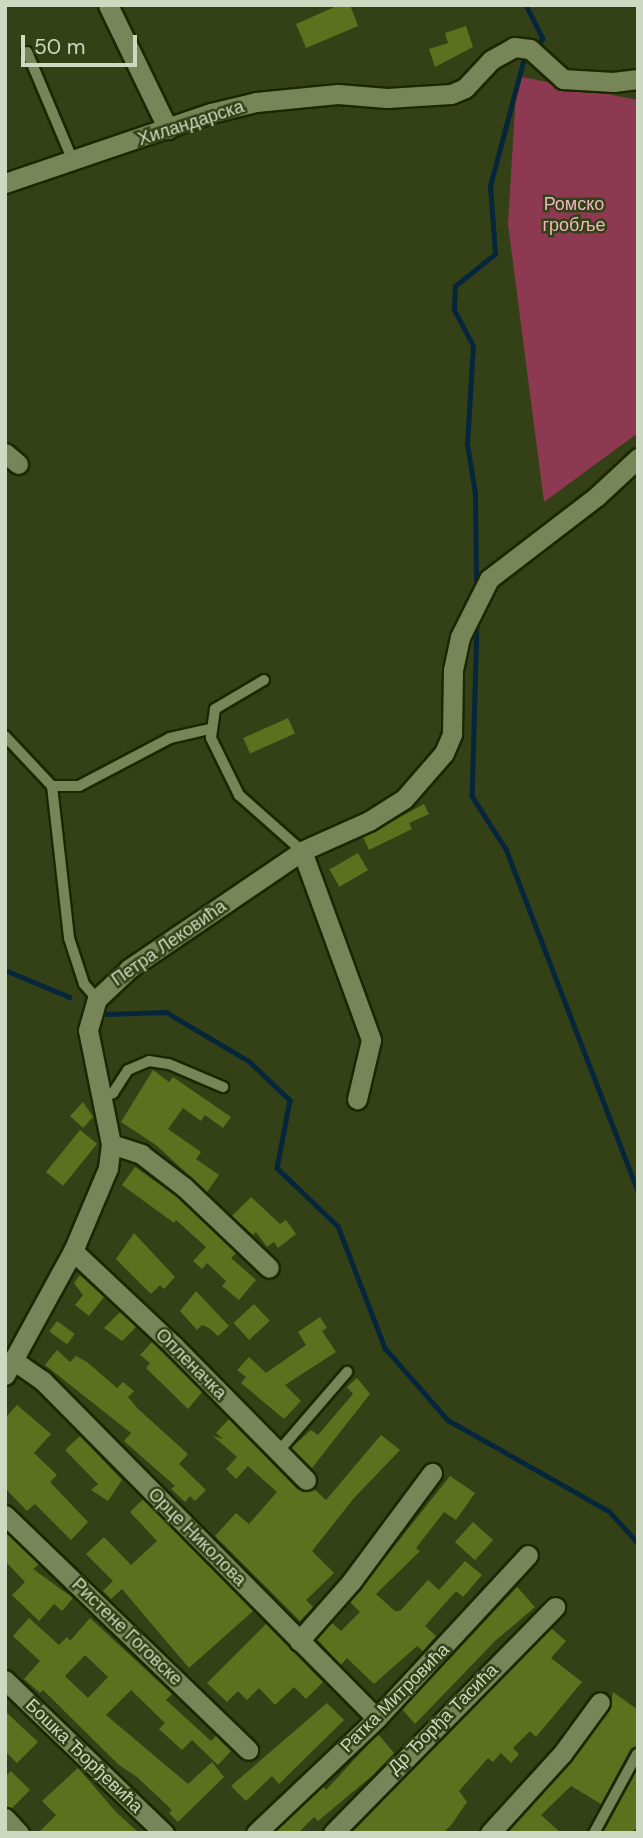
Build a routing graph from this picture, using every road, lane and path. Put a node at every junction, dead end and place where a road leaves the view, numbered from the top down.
1 (108, 5) edge
2 (27, 52) dead end
3 (638, 79) edge
4 (168, 129) junction
5 (74, 161) junction
6 (5, 183) edge
7 (638, 458) edge
8 (264, 680) dead end
9 (210, 729) junction
10 (5, 736) edge
11 (52, 786) junction
12 (302, 851) junction
13 (97, 999) junction
14 (223, 1087) dead end
15 (102, 1099) junction
16 (357, 1099) dead end
17 (111, 1144) junction
18 (73, 1251) junction
19 (269, 1268) dead end
20 (8, 1364) edge
21 (347, 1372) dead end
22 (278, 1452) junction
23 (432, 1473) dead end
24 (306, 1480) dead end
25 (5, 1515) edge
26 (528, 1555) dead end
27 (555, 1607) dead end
28 (299, 1641) junction
29 (5, 1680) edge
30 (600, 1702) dead end
31 (377, 1718) junction
32 (248, 1750) dead end
33 (637, 1754) edge
34 (5, 1818) edge
35 (19, 1833) edge
36 (164, 1833) edge
37 (256, 1833) edge
38 (333, 1833) edge
39 (490, 1833) edge
40 (594, 1833) edge

1 - 4 street
2 - 5 lane
3 - 4 street, Хиландарска
4 - 5 street, Хиландарска
5 - 6 street, Хиландарска
7 - 12 street, Петра Лековића
8 - 9 lane
9 - 11 lane
9 - 12 lane
10 - 11 lane
11 - 13 lane
12 - 13 street, Петра Лековића
12 - 16 street
13 - 15 street, Петра Лековића
14 - 15 lane
15 - 17 street, Петра Лековића
17 - 18 street, Петра Лековића
17 - 19 street
18 - 20 street, Петра Лековића
18 - 22 street, Опленачка
20 - 28 street, Орце Николова
21 - 22 lane
22 - 24 street, Опленачка
23 - 28 street
25 - 32 street, Ристене Гоговске
26 - 31 street, Ратка Митровића
27 - 38 street, Др Ђорђа Тасића
28 - 31 street, Орце Николова
29 - 36 street, Бошка Ђорђевића
30 - 39 street
31 - 37 street, Ратка Митровића
33 - 40 lane
34 - 35 street

